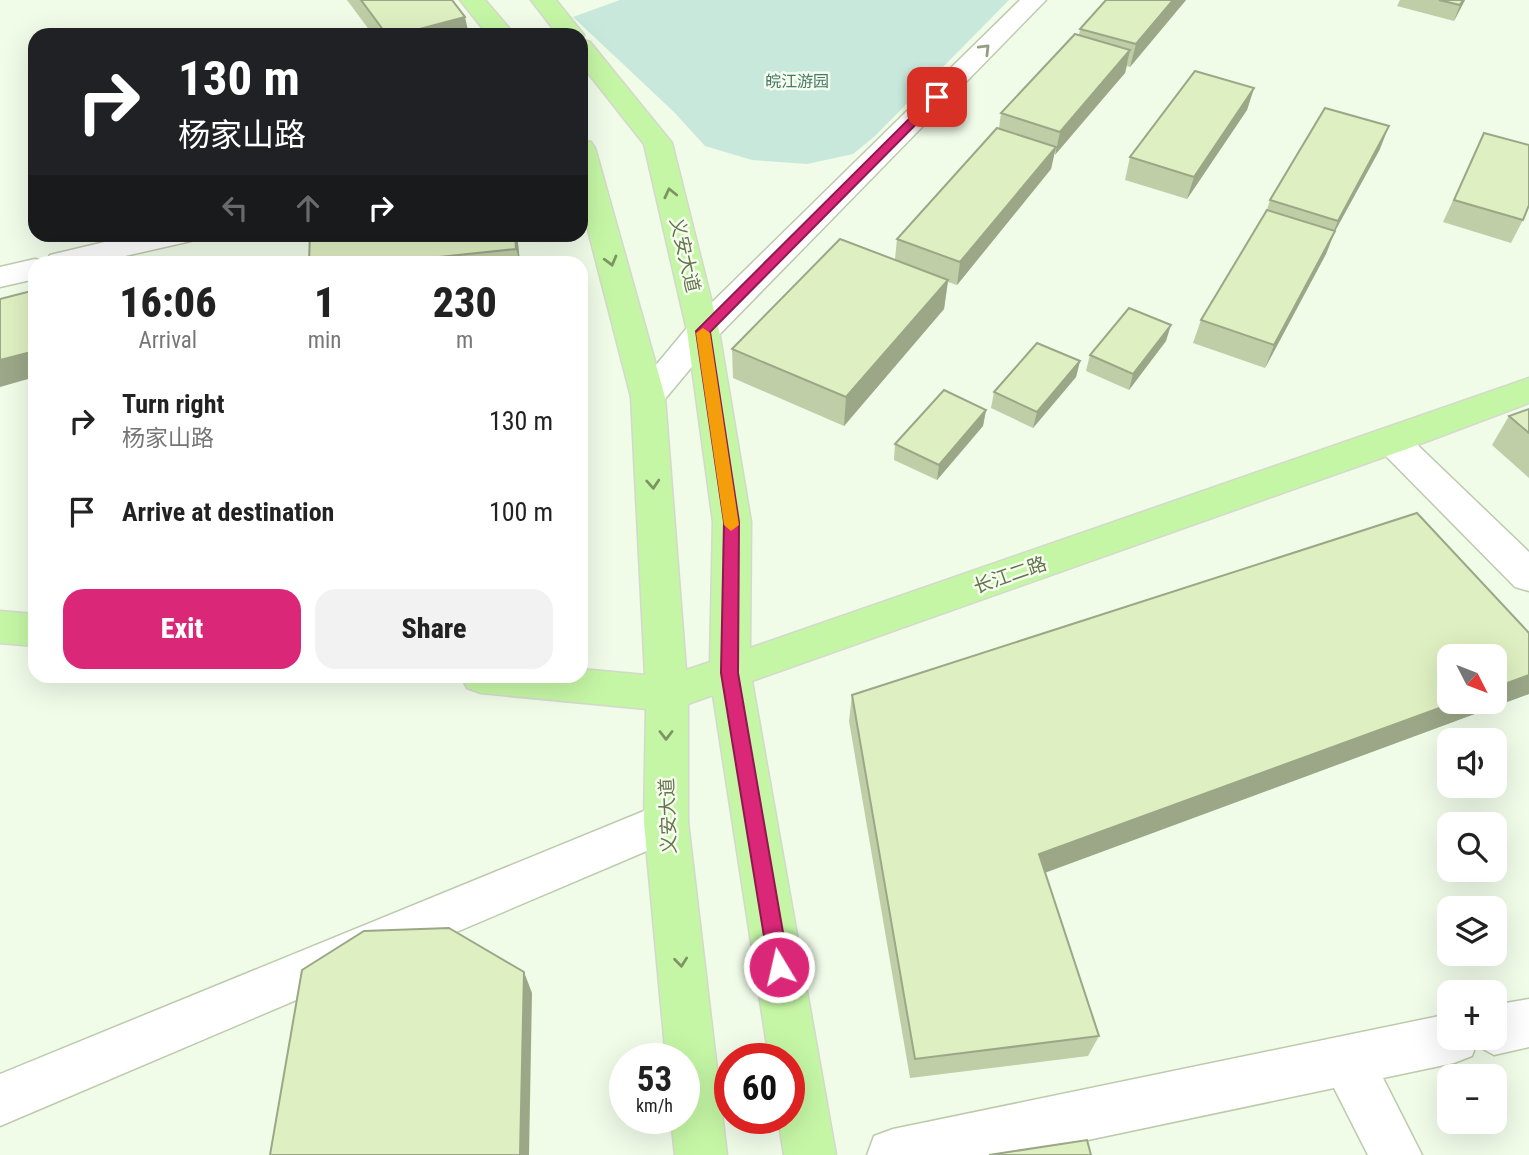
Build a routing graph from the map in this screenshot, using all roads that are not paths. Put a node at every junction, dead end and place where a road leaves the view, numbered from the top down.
1 (472, 0) edge
2 (543, 0) edge
3 (1034, 0) edge
4 (496, 28) edge
5 (565, 28) edge
6 (588, 56) edge
7 (588, 176) edge
8 (146, 242) edge
9 (86, 256) edge
10 (28, 271) edge
11 (0, 277) edge
12 (703, 331) junction
13 (1529, 390) edge
14 (648, 397) junction
15 (1392, 441) junction
16 (1529, 576) edge
17 (0, 627) edge
18 (28, 630) edge
19 (730, 673) junction
20 (553, 683) edge
21 (667, 694) junction
22 (666, 822) junction
23 (1529, 1023) edge
24 (1507, 1027) edge
25 (1437, 1041) edge
26 (1346, 1059) junction
27 (0, 1100) edge
28 (701, 1155) edge
29 (810, 1155) edge
30 (892, 1155) edge
31 (1396, 1155) edge

1 - 4 main road
2 - 5 main road
12 -> 3 street
12 -> 6 main road, 义安大道
7 -> 14 main road, 义安大道
8 - 9 street
10 - 11 street
12 - 14 street
12 - 19 main road, 义安大道
13 - 15 main road, 长江二路
14 -> 21 main road, 义安大道
15 - 16 street
15 - 19 main road, 长江二路
17 - 18 main road
19 - 21 main road, 长江二路
19 - 29 main road, 义安大道
20 - 21 main road, 长江二路
21 -> 22 main road, 义安大道
22 - 27 street
22 -> 28 main road, 义安大道
23 - 24 street
25 - 26 street
26 - 30 street
26 - 31 street

